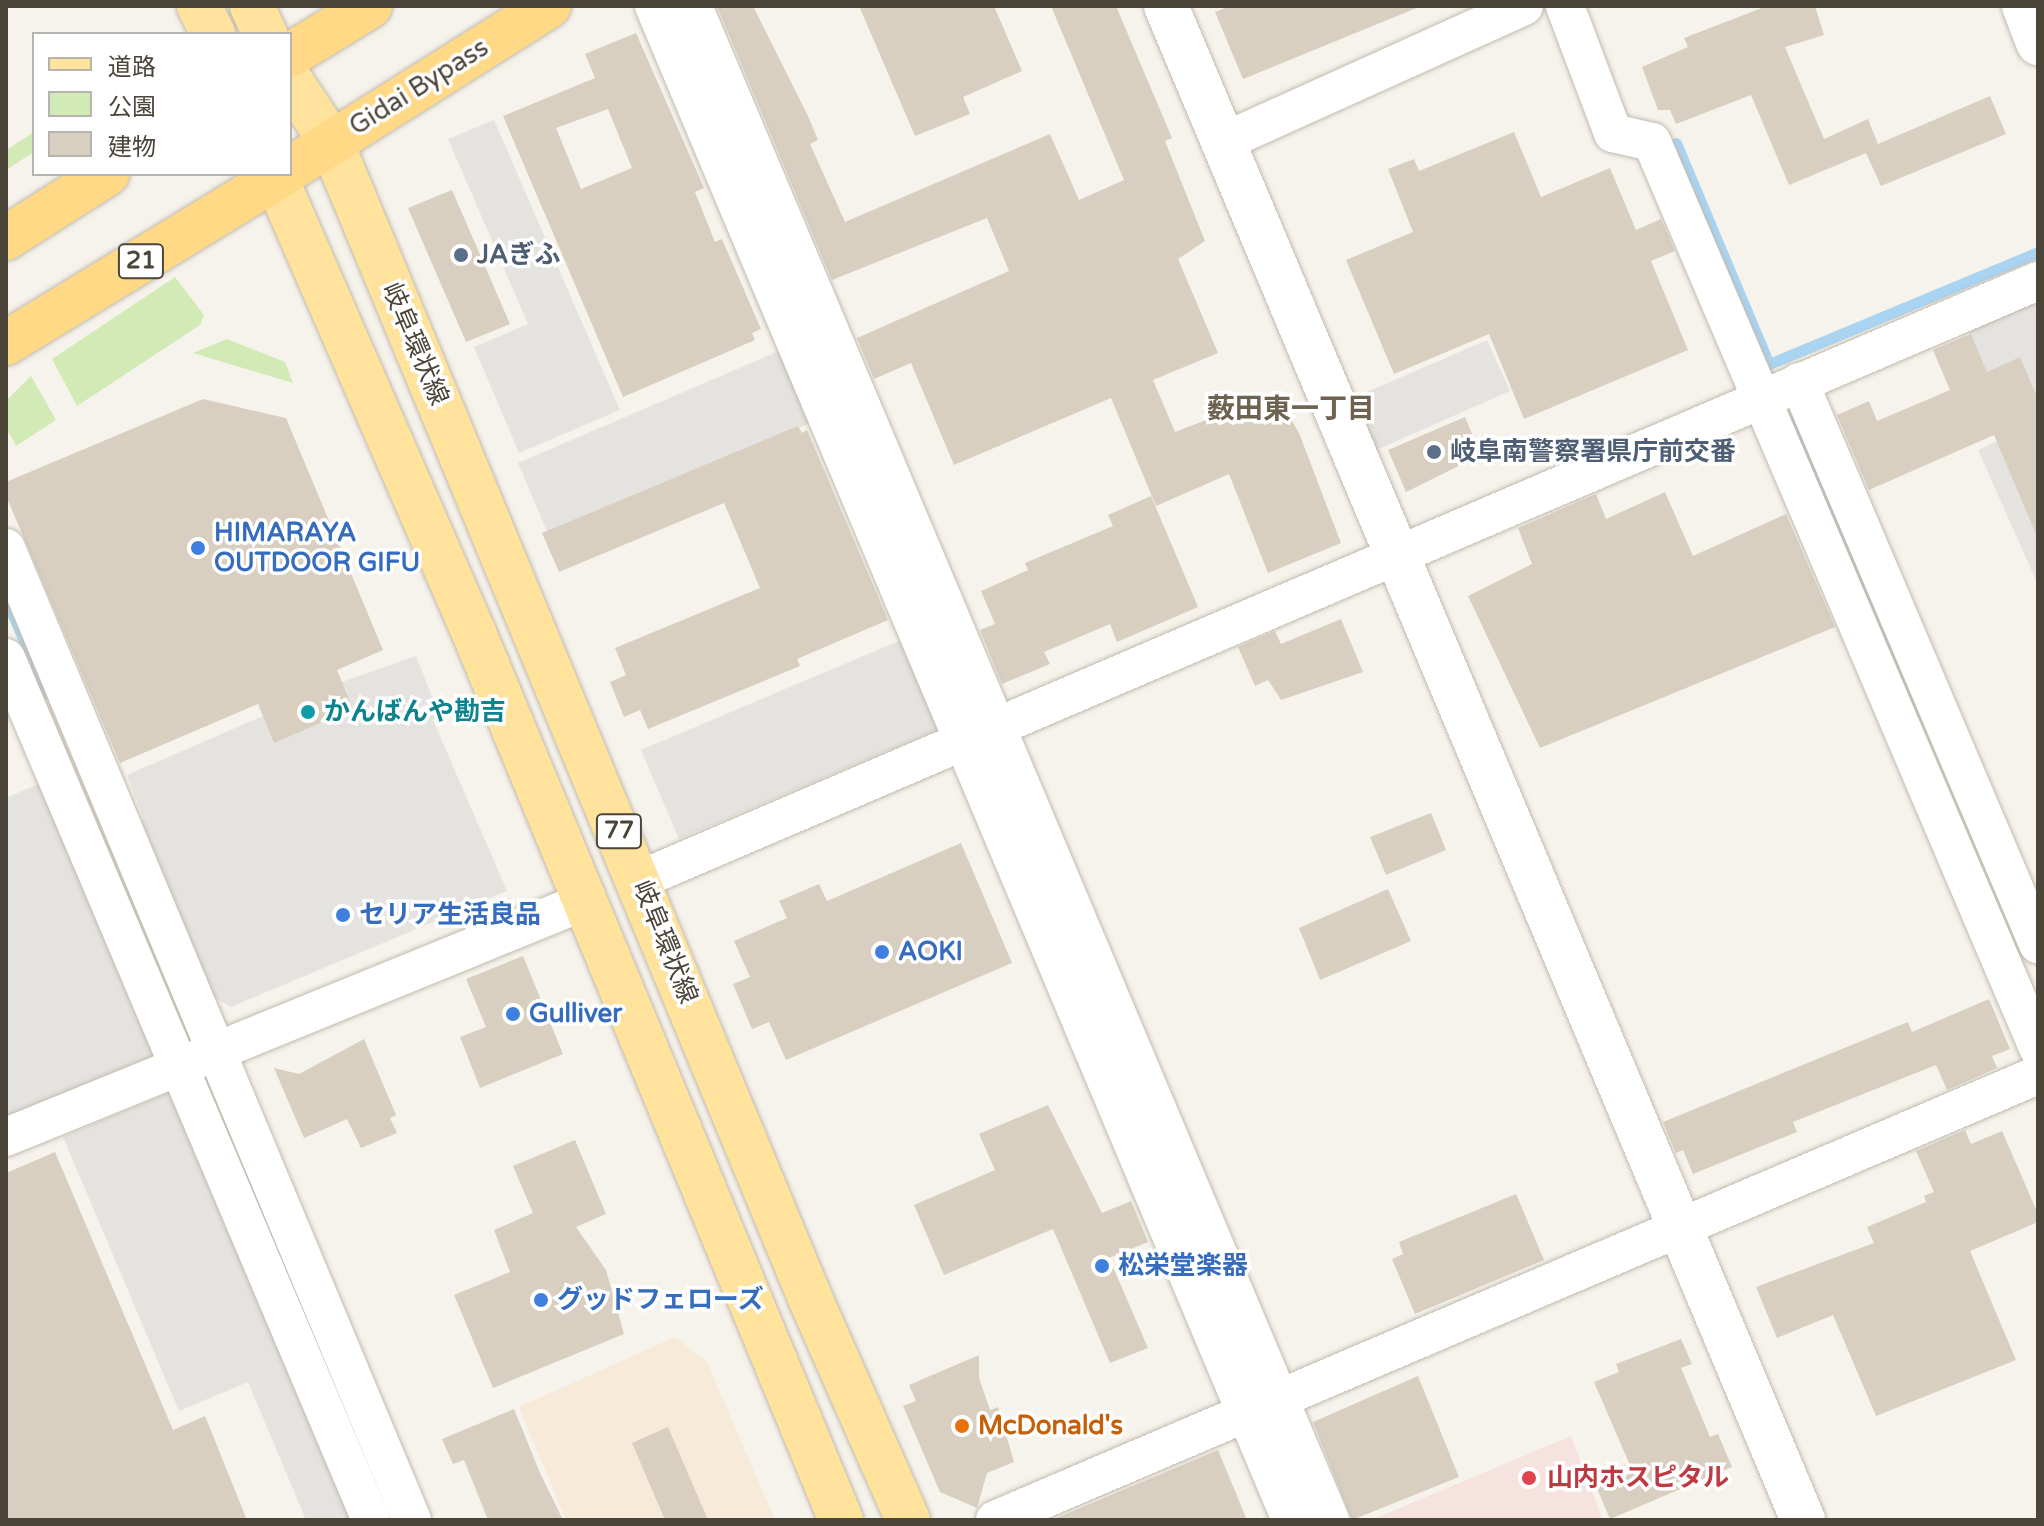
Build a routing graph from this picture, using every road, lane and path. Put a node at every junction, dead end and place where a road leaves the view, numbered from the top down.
1 (199, 6) edge
2 (252, 6) edge
3 (370, 6) edge
4 (549, 6) edge
5 (654, 6) edge
6 (693, 6) edge
7 (1166, 6) edge
8 (1524, 6) edge
9 (1565, 6) edge
10 (2024, 6) edge
11 (212, 32) edge
12 (264, 32) edge
13 (2038, 43) edge
14 (292, 54) edge
15 (292, 83) edge
16 (331, 142) junction
17 (1223, 142) junction
18 (292, 167) edge
19 (104, 176) edge
20 (278, 176) edge
21 (282, 176) edge
22 (6, 238) edge
23 (2038, 281) edge
24 (6, 343) edge
25 (1799, 382) junction
26 (1761, 398) junction
27 (6, 548) edge
28 (1395, 554) junction
29 (6, 658) edge
30 (983, 731) junction
31 (639, 880) junction
32 (583, 902) junction
33 (2038, 944) edge
34 (2038, 1048) edge
35 (216, 1051) junction
36 (179, 1067) junction
37 (2038, 1075) edge
38 (6, 1137) edge
39 (1680, 1228) junction
40 (1264, 1405) junction
41 (371, 1520) edge
42 (412, 1520) edge
43 (841, 1520) edge
44 (908, 1520) edge
45 (995, 1520) edge
46 (1291, 1520) edge
47 (1330, 1520) edge
48 (1803, 1520) edge

1 - 11 main road
2 - 12 main road
3 - 14 highway
4 - 16 highway, Gidai Bypass / 21
5 - 30 street
6 - 30 street
7 - 17 street
8 - 17 street
9 - 26 street
10 - 13 street
15 - 16 main road, 77
16 - 18 highway, Gidai Bypass / 21
16 - 31 main road, 岐阜環状線 / 77
17 - 28 street
19 - 22 highway
20 - 24 highway, Gidai Bypass / 21
21 - 32 main road, 77
23 - 25 street
25 - 26 street
25 - 33 street
26 - 28 street
26 - 34 street
27 - 35 street
28 - 30 street
28 - 39 street
29 - 36 street
30 - 31 street
30 - 40 street
31 - 44 main road, 岐阜環状線 / 77
32 - 35 street
32 - 43 main road, 77
35 - 36 street
35 - 42 street
36 - 38 street
36 - 41 street
37 - 39 street
39 - 40 street
39 - 48 street
40 - 45 street
40 - 46 street
40 - 47 street

